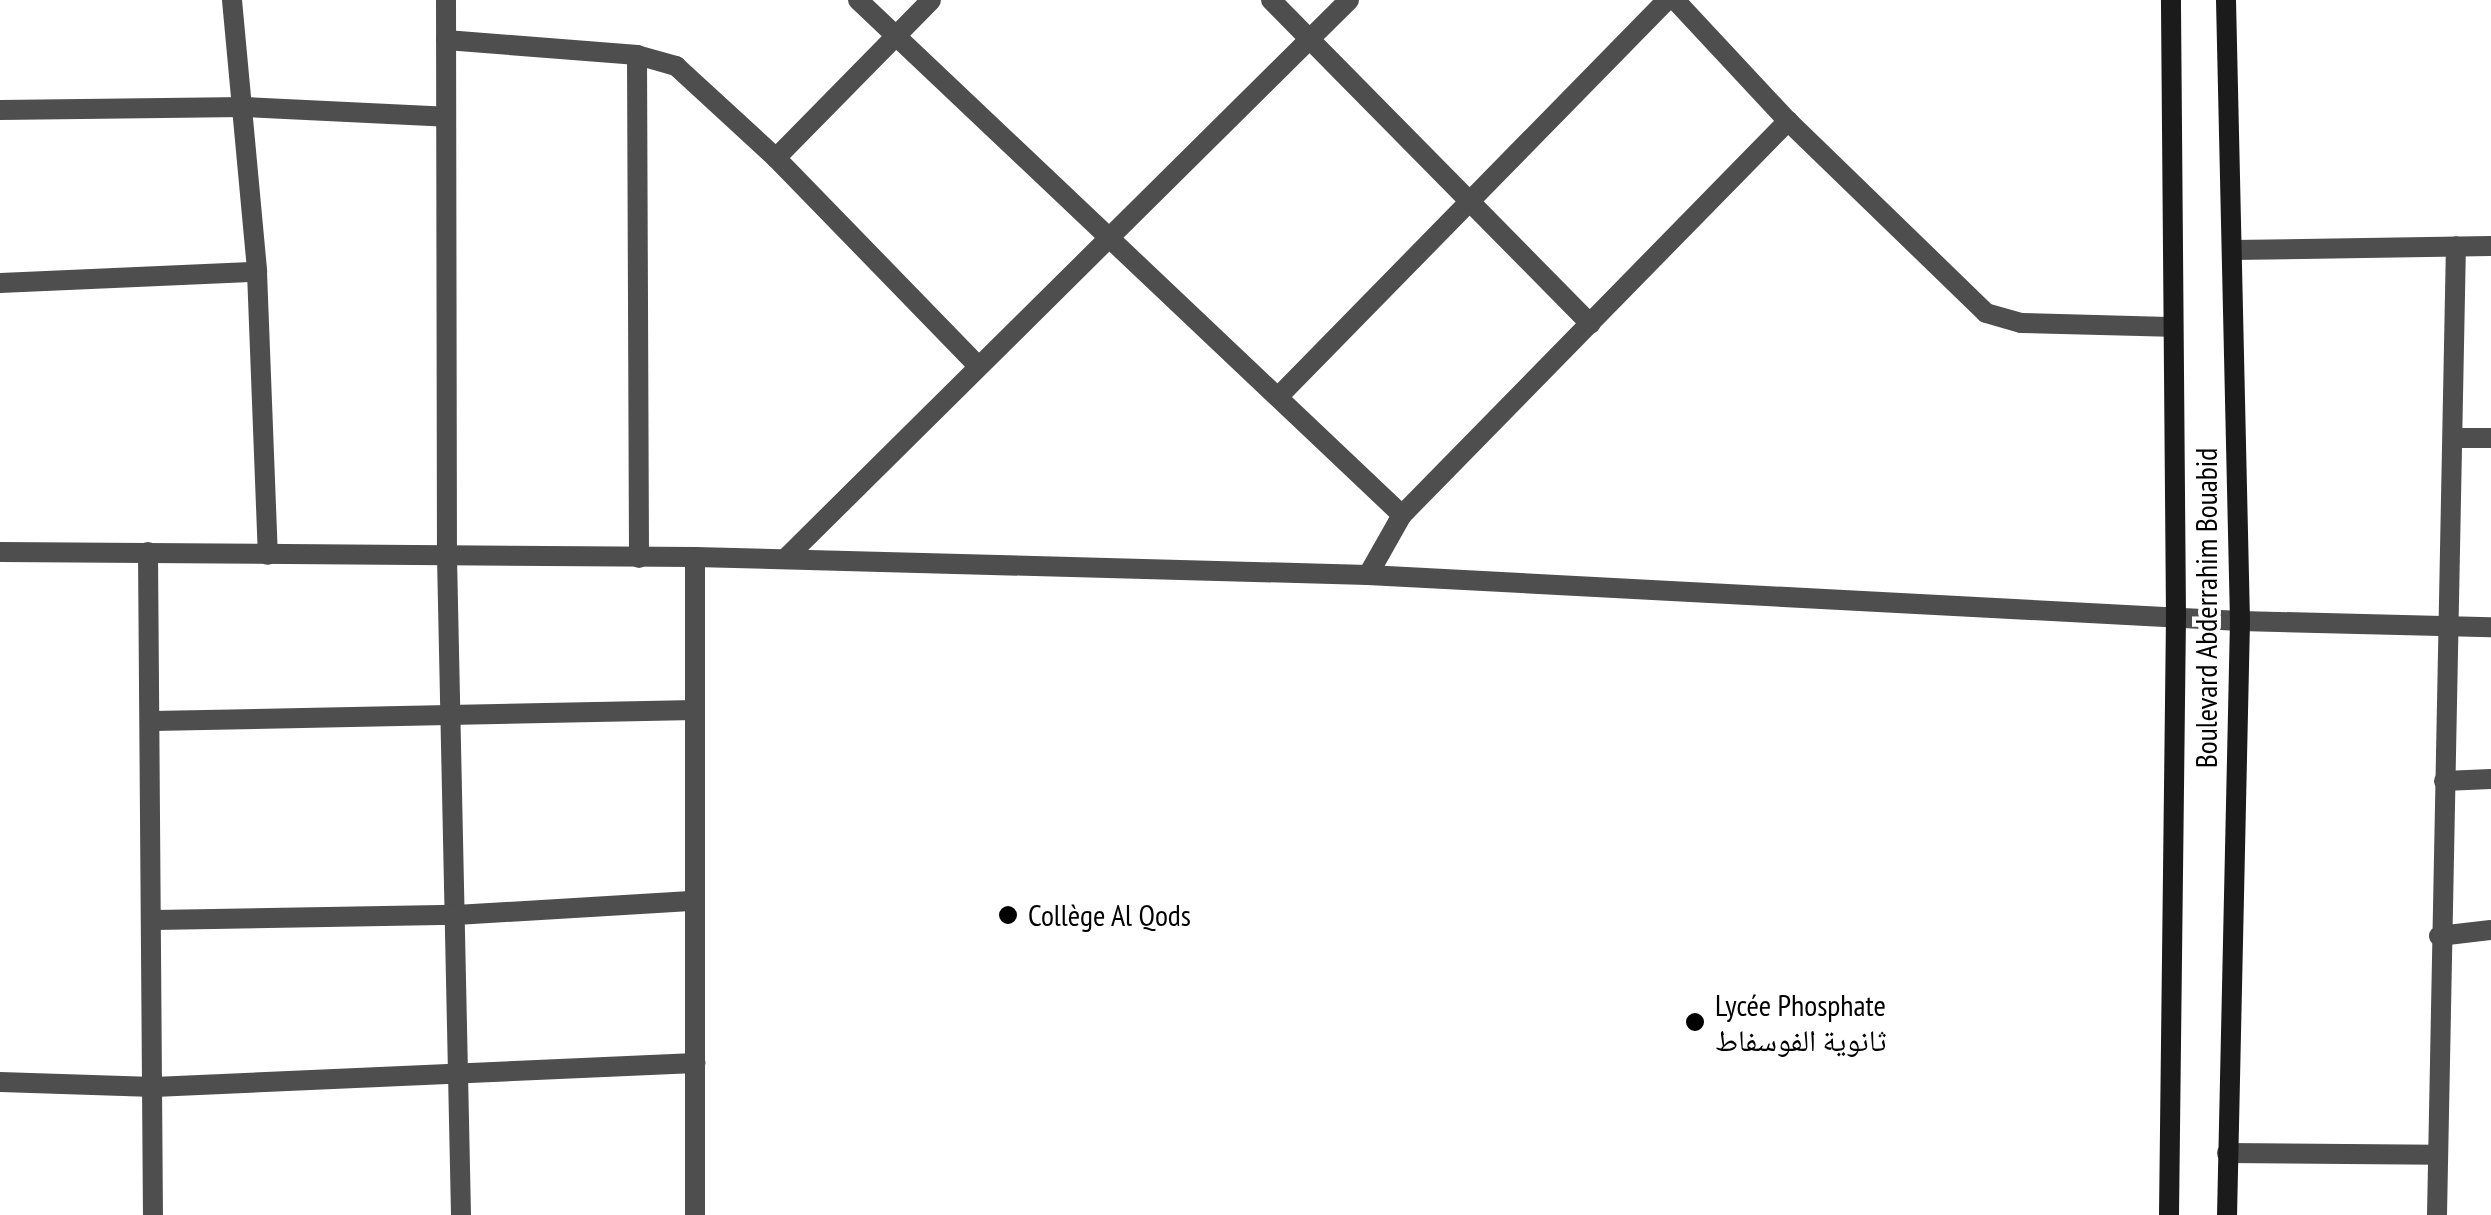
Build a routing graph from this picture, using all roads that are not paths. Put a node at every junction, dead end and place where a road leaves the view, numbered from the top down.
1 (232, 0) edge
2 (446, 0) edge
3 (858, 0) edge
4 (931, 0) edge
5 (1270, 0) edge
6 (1349, 0) edge
7 (1667, 0) edge
8 (1675, 0) edge
9 (2171, 0) edge
10 (2226, 0) edge
11 (894, 34) junction
12 (1310, 38) junction
13 (446, 40) junction
14 (636, 56) junction
15 (245, 107) junction
16 (0, 110) edge
17 (446, 117) junction
18 (1788, 121) junction
19 (776, 158) junction
20 (1469, 204) junction
21 (1106, 240) junction
22 (2456, 246) junction
23 (2491, 246) edge
24 (2233, 250) junction
25 (257, 272) junction
26 (0, 283) edge
27 (1590, 324) junction
28 (2169, 327) junction
29 (978, 366) junction
30 (1280, 395) junction
31 (2457, 438) junction
32 (2491, 438) edge
33 (1402, 515) junction
34 (0, 552) edge
35 (148, 552) junction
36 (268, 556) junction
37 (447, 557) junction
38 (696, 557) junction
39 (639, 558) junction
40 (784, 559) junction
41 (1368, 575) junction
42 (2176, 616) junction
43 (2240, 621) junction
44 (2447, 628) junction
45 (2491, 628) edge
46 (695, 710) junction
47 (449, 717) junction
48 (153, 721) junction
49 (2491, 779) edge
50 (2444, 781) junction
51 (695, 901) junction
52 (456, 915) junction
53 (155, 920) junction
54 (2491, 930) edge
55 (2439, 936) junction
56 (695, 1063) junction
57 (461, 1076) junction
58 (0, 1082) edge
59 (154, 1087) junction
60 (2227, 1153) junction
61 (2436, 1155) junction
62 (154, 1215) edge
63 (461, 1215) edge
64 (696, 1215) edge
65 (2170, 1215) edge
66 (2227, 1215) edge
67 (2437, 1215) edge

1 - 15 street
2 - 13 street
3 - 11 street
4 - 11 street
5 - 12 street
6 - 12 street
7 - 20 street
8 - 18 street
9 - 28 main road, Boulevard Abderrahim Bouabid
10 - 24 main road, Boulevard Abderrahim Bouabid
11 - 19 street
11 - 21 street
12 - 20 street
12 - 21 street
13 - 14 street
13 - 17 street
14 - 19 street
14 - 39 street
15 - 16 street
15 - 17 street
15 - 25 street
17 - 37 street
18 - 27 street
18 - 28 street
19 - 29 street
20 - 27 street
20 - 30 street
21 - 29 street
21 - 30 street
22 - 23 street
22 - 24 street
22 - 31 street
24 - 43 main road, Boulevard Abderrahim Bouabid
25 - 26 street
25 - 36 street
27 - 33 street
28 - 42 main road, Boulevard Abderrahim Bouabid
29 - 40 street
30 - 33 street
31 - 32 street
31 - 44 street
33 - 41 street
34 - 35 street
35 - 36 street
35 - 48 street
36 - 37 street
37 - 39 street
37 - 47 street
38 - 39 street
38 - 40 street
38 - 46 street
40 - 41 street
41 - 42 street
42 - 43 street
42 - 65 main road, Boulevard Abderrahim Bouabid
43 - 44 street
43 - 60 main road, Boulevard Abderrahim Bouabid
44 - 45 street
44 - 50 street
46 - 47 street
46 - 51 street
47 - 48 street
47 - 52 street
48 - 53 street
49 - 50 street
50 - 55 street
51 - 52 street
51 - 56 street
52 - 53 street
52 - 57 street
53 - 59 street
54 - 55 street
55 - 61 street
56 - 57 street
56 - 64 street
57 - 59 street
57 - 63 street
58 - 59 street
59 - 62 street
60 - 61 street
60 - 66 main road, Boulevard Abderrahim Bouabid
61 - 67 street

